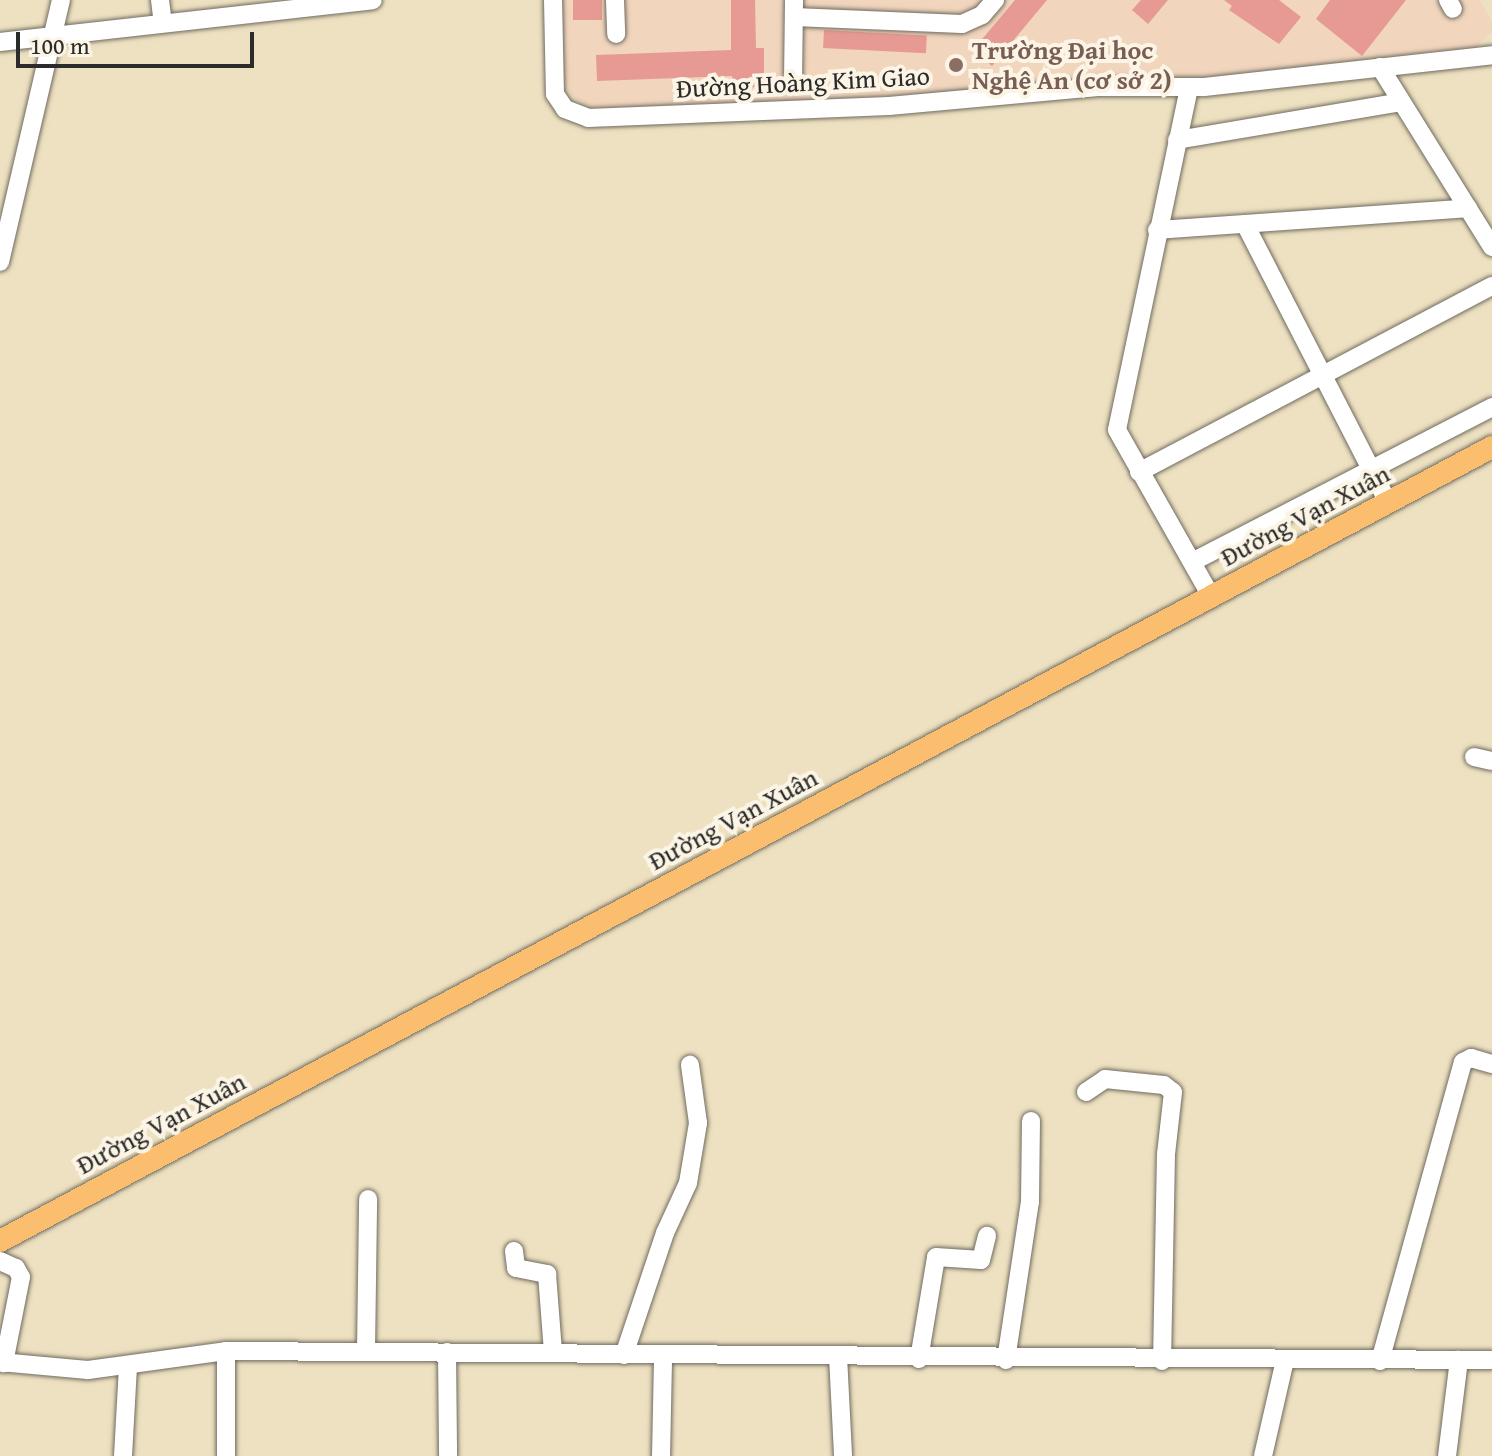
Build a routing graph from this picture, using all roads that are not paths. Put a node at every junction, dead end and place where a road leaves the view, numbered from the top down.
1 (61, 0) edge
2 (160, 0) edge
3 (373, 0) edge
4 (553, 0) edge
5 (615, 0) edge
6 (995, 0) edge
7 (315, 3) edge
8 (794, 9) edge
9 (163, 23) junction
10 (616, 34) dead end
11 (52, 39) junction
12 (0, 42) edge
13 (1492, 55) edge
14 (1380, 67) junction
15 (793, 83) dead end
16 (1189, 88) junction
17 (1401, 102) junction
18 (1177, 140) junction
19 (1468, 208) junction
20 (1245, 224) junction
21 (1157, 230) junction
22 (1492, 247) edge
23 (0, 262) edge
24 (1492, 286) edge
25 (1326, 373) junction
26 (1492, 407) edge
27 (1492, 447) edge
28 (1373, 469) junction
29 (1139, 472) junction
30 (1388, 502) junction
31 (1192, 562) junction
32 (1211, 596) junction
33 (1492, 1064) edge
34 (690, 1065) dead end
35 (1086, 1092) dead end
36 (1031, 1121) dead end
37 (368, 1199) dead end
38 (987, 1236) dead end
39 (0, 1241) edge
40 (514, 1251) dead end
41 (0, 1261) edge
42 (226, 1351) junction
43 (366, 1351) junction
44 (447, 1352) junction
45 (553, 1352) junction
46 (624, 1355) junction
47 (838, 1356) junction
48 (663, 1358) junction
49 (919, 1359) junction
50 (1006, 1360) junction
51 (1285, 1360) junction
52 (1459, 1360) junction
53 (1492, 1360) edge
54 (1162, 1361) junction
55 (1380, 1361) junction
56 (2, 1362) edge
57 (128, 1367) junction
58 (123, 1456) edge
59 (226, 1456) edge
60 (448, 1456) edge
61 (661, 1456) edge
62 (843, 1456) edge
63 (1263, 1456) edge
64 (1447, 1456) edge

1 - 11 street
2 - 9 street
3 - 7 street
4 - 16 street, Đường Hoàng Kim Giao
5 - 10 street
6 - 8 street
7 - 9 street
8 - 15 street
9 - 11 street
11 - 12 street
11 - 23 street
13 - 14 street, Đường Hoàng Kim Giao
14 - 16 street, Đường Hoàng Kim Giao
14 - 17 street
16 - 18 street
17 - 18 street
17 - 19 street
18 - 21 street
19 - 20 street
19 - 22 street
20 - 21 street
20 - 25 street
21 - 29 street
24 - 25 street
25 - 28 street
25 - 29 street
26 - 28 street
27 - 30 main road, Đường Vạn Xuân
28 - 30 street
28 - 31 street
29 - 31 street
30 - 32 main road, Đường Vạn Xuân
31 - 32 street
32 - 39 main road, Đường Vạn Xuân
33 - 55 street
34 - 46 street
35 - 54 street
36 - 50 street
37 - 43 street
38 - 49 street
40 - 45 street
41 - 56 street
42 - 43 street
42 - 57 street
42 - 59 street
43 - 44 street
44 - 45 street
44 - 60 street
45 - 46 street
46 - 48 street
47 - 48 street
47 - 49 street
47 - 62 street
48 - 61 street
49 - 50 street
50 - 54 street
51 - 54 street
51 - 55 street
51 - 63 street
52 - 53 street
52 - 55 street
52 - 64 street
56 - 57 street
57 - 58 street

